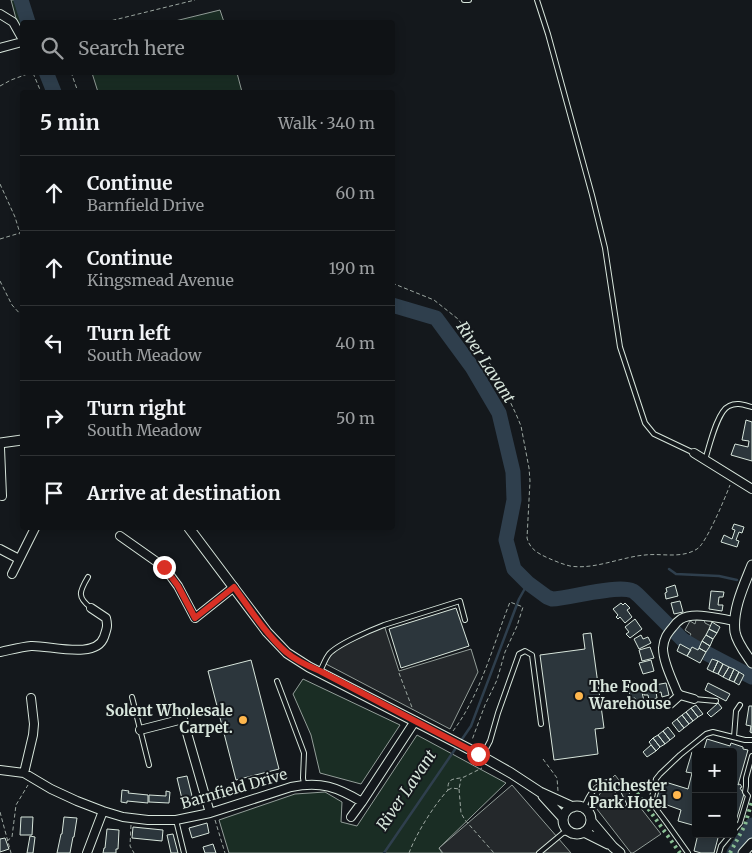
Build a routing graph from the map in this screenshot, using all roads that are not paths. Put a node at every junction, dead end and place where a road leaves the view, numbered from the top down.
1 (464, 0) edge
2 (469, 0) edge
3 (537, 0) edge
4 (0, 14) edge
5 (20, 34) edge
6 (20, 43) edge
7 (0, 48) edge
8 (752, 407) edge
9 (20, 440) edge
10 (0, 443) edge
11 (0, 448) edge
12 (694, 453) joint
13 (705, 460) junction
14 (752, 489) edge
15 (2, 496) dead end
16 (34, 530) edge
17 (191, 530) edge
18 (120, 536) dead end
19 (0, 549) edge
20 (19, 558) junction
21 (752, 565) edge
22 (12, 574) dead end
23 (88, 577) dead end
24 (234, 587) junction
25 (91, 608) joint
26 (465, 620) dead end
27 (735, 621) junction
28 (0, 652) edge
29 (752, 663) edge
30 (320, 671) junction
31 (277, 681) dead end
32 (680, 695) junction
33 (132, 697) dead end
34 (31, 698) dead end
35 (694, 698) joint
36 (716, 701) dead end
37 (670, 704) dead end
38 (740, 705) dead end
39 (416, 722) junction
40 (541, 724) dead end
41 (140, 730) junction
42 (734, 737) junction
43 (752, 740) edge
44 (482, 756) junction
45 (752, 756) edge
46 (149, 765) dead end
47 (0, 770) edge
48 (24, 773) junction
49 (304, 784) junction
50 (540, 792) junction
51 (362, 802) junction
52 (624, 804) dead end
53 (572, 806) junction
54 (584, 808) junction
55 (103, 811) junction
56 (211, 812) junction
57 (351, 817) dead end
58 (563, 818) junction
59 (176, 820) junction
60 (591, 821) junction
61 (737, 826) edge
62 (569, 832) junction
63 (584, 832) junction
64 (728, 838) edge
65 (752, 843) edge
66 (617, 850) edge
67 (87, 853) edge
68 (184, 853) edge
69 (539, 853) edge
70 (688, 853) edge
71 (719, 853) edge
72 (743, 853) edge

1 - 2 lane
3 - 12 lane
4 - 5 street
6 - 7 street
8 - 13 lane
9 - 10 street
11 - 15 street
12 - 13 street
13 - 14 street
16 - 20 street
17 - 24 street
18 - 24 street
19 - 20 street
20 - 22 street
21 - 27 street
23 - 25 lane
24 - 30 street
25 - 28 street
26 - 30 lane
27 - 29 street
27 - 32 street
30 - 39 street
31 - 49 lane
32 - 35 street
32 - 37 street
33 - 41 lane
34 - 48 street
35 - 36 lane
38 - 42 lane
39 - 44 street
39 - 51 street
40 - 44 lane
41 - 46 lane
41 - 56 street
42 - 43 lane
42 - 70 lane
44 - 50 street
45 - 61 lane
47 - 48 street, Barnfield Drive
48 - 55 street, Barnfield Drive
49 - 51 street, Barnfield Drive
49 - 56 street, Barnfield Drive
50 - 53 street
50 - 58 street
51 - 57 street
52 - 54 lane
53 - 54 street
53 - 58 street
54 - 60 street
55 - 59 street, Barnfield Drive
55 - 67 street
56 - 59 street, Barnfield Drive
58 - 62 street
59 - 68 lane
60 - 63 street
60 - 66 street
62 - 63 street
62 - 69 lane
63 - 66 street
64 - 71 lane
65 - 72 street

